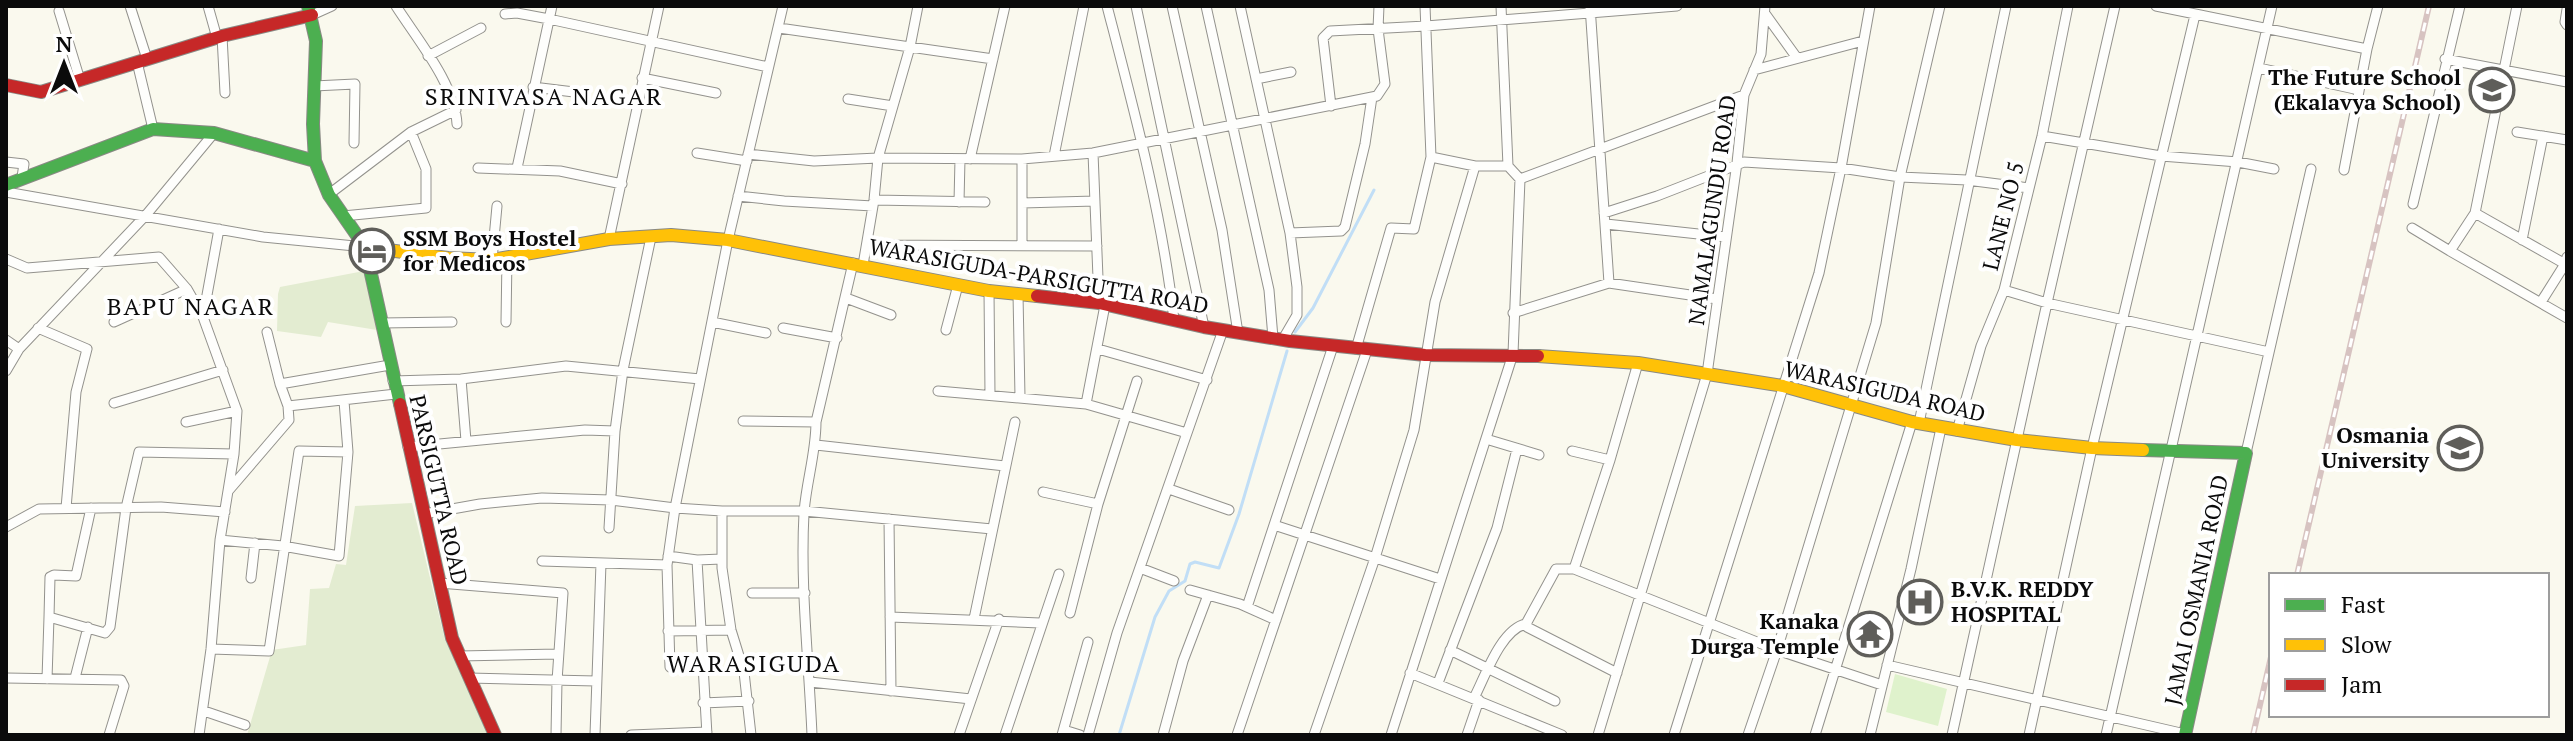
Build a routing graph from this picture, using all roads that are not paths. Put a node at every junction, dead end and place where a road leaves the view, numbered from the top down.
1 (130, 6) edge
2 (208, 6) edge
3 (332, 6) edge
4 (396, 6) edge
5 (552, 6) edge
6 (659, 6) edge
7 (783, 6) edge
8 (918, 6) edge
9 (1005, 6) edge
10 (1084, 6) edge
11 (1107, 6) edge
12 (1136, 6) edge
13 (1172, 6) edge
14 (1206, 6) edge
15 (1240, 6) edge
16 (1379, 6) edge
17 (1425, 6) edge
18 (1501, 6) edge
19 (1677, 6) edge
20 (1870, 6) edge
21 (1940, 6) edge
22 (2006, 6) edge
23 (2068, 6) edge
24 (2115, 6) edge
25 (2159, 6) edge
26 (2272, 6) edge
27 (2378, 6) edge
28 (2460, 6) edge
29 (2517, 6) edge
30 (2567, 9) edge
31 (310, 10) edge
32 (1590, 10) edge
33 (1766, 10) edge
34 (59, 11) dead end
35 (505, 14) dead end
36 (2195, 15) junction
37 (549, 19) junction
38 (1502, 20) junction
39 (2567, 25) edge
40 (1426, 26) junction
41 (481, 28) dead end
42 (779, 28) junction
43 (1378, 29) junction
44 (2267, 29) junction
45 (219, 37) junction
46 (1863, 41) junction
47 (651, 42) junction
48 (910, 47) junction
49 (2367, 49) junction
50 (428, 56) junction
51 (1797, 58) junction
52 (993, 59) junction
53 (2445, 59) junction
54 (142, 61) junction
55 (768, 67) junction
56 (2259, 68) junction
57 (1754, 70) junction
58 (2503, 71) junction
59 (1291, 72) dead end
60 (642, 78) junction
61 (1256, 79) junction
62 (80, 80) junction
63 (2567, 82) edge
64 (6, 85) edge
65 (314, 86) junction
66 (533, 87) junction
67 (2359, 90) junction
68 (225, 93) dead end
69 (582, 93) dead end
70 (716, 93) dead end
71 (1744, 95) junction
72 (1372, 97) junction
73 (848, 99) dead end
74 (893, 106) junction
75 (1331, 106) junction
76 (456, 110) junction
77 (1263, 117) junction
78 (457, 124) dead end
79 (1232, 124) junction
80 (153, 129) junction
81 (1199, 131) junction
82 (411, 132) junction
83 (2517, 132) dead end
84 (214, 133) junction
85 (2042, 136) junction
86 (2543, 136) junction
87 (1166, 138) junction
88 (2567, 140) edge
89 (354, 143) dead end
90 (1143, 143) junction
91 (2083, 143) junction
92 (1602, 149) junction
93 (697, 153) dead end
94 (1093, 153) junction
95 (1054, 156) junction
96 (2161, 156) junction
97 (1431, 157) junction
98 (747, 158) junction
99 (878, 158) junction
100 (965, 159) junction
101 (1022, 159) junction
102 (315, 161) junction
103 (6, 162) edge
104 (2238, 162) junction
105 (1737, 163) junction
106 (1475, 166) junction
107 (1508, 166) junction
108 (478, 168) dead end
109 (517, 168) junction
110 (1841, 168) junction
111 (2274, 169) dead end
112 (2311, 169) dead end
113 (2344, 170) dead end
114 (22, 177) junction
115 (1900, 177) junction
116 (1520, 179) junction
117 (1967, 180) junction
118 (622, 184) junction
119 (6, 185) edge
120 (2029, 188) junction
121 (6, 192) edge
122 (328, 195) junction
123 (738, 196) junction
124 (1095, 201) junction
125 (959, 202) junction
126 (985, 202) dead end
127 (874, 203) junction
128 (1022, 203) junction
129 (2413, 204) dead end
130 (497, 206) dead end
131 (1604, 213) junction
132 (2475, 213) junction
133 (146, 215) junction
134 (343, 216) junction
135 (1606, 224) junction
136 (2412, 228) dead end
137 (219, 229) junction
138 (1290, 233) junction
139 (651, 237) junction
140 (1726, 237) junction
141 (609, 239) junction
142 (728, 240) junction
143 (2522, 240) junction
144 (867, 245) junction
145 (1022, 246) junction
146 (1097, 246) junction
147 (365, 247) junction
148 (2450, 251) junction
149 (507, 257) junction
150 (6, 259) edge
151 (492, 260) junction
152 (100, 261) junction
153 (2566, 262) edge
154 (858, 264) junction
155 (1609, 283) junction
156 (958, 285) junction
157 (187, 289) junction
158 (2004, 290) junction
159 (989, 291) junction
160 (1018, 294) junction
161 (1717, 299) junction
162 (843, 302) junction
163 (2541, 302) junction
164 (2047, 303) junction
165 (1102, 304) junction
166 (1513, 313) junction
167 (891, 315) dead end
168 (203, 317) junction
169 (2567, 318) edge
170 (2122, 319) junction
171 (1174, 320) junction
172 (114, 322) dead end
173 (452, 322) dead end
174 (506, 322) dead end
175 (712, 322) junction
176 (381, 323) junction
177 (1204, 327) junction
178 (38, 328) junction
179 (783, 328) dead end
180 (946, 330) dead end
181 (1223, 330) junction
182 (267, 332) dead end
183 (766, 333) dead end
184 (1238, 333) junction
185 (2197, 336) junction
186 (837, 338) junction
187 (1278, 339) junction
188 (6, 340) edge
189 (1333, 346) junction
190 (19, 349) junction
191 (1098, 349) junction
192 (1361, 350) junction
193 (2269, 352) junction
194 (1513, 354) junction
195 (1425, 355) junction
196 (1638, 363) junction
197 (390, 365) junction
198 (223, 370) junction
199 (623, 370) junction
200 (6, 371) edge
201 (1707, 374) junction
202 (461, 379) junction
203 (700, 379) junction
204 (1207, 380) junction
205 (1137, 381) dead end
206 (280, 384) junction
207 (1783, 386) junction
208 (395, 387) junction
209 (938, 391) dead end
210 (990, 395) junction
211 (1020, 397) junction
212 (344, 401) junction
213 (114, 403) dead end
214 (1086, 404) junction
215 (1850, 404) junction
216 (288, 406) junction
217 (237, 411) junction
218 (1125, 416) junction
219 (743, 421) dead end
220 (186, 422) dead end
221 (816, 422) junction
222 (1015, 422) dead end
223 (1916, 422) junction
224 (1941, 428) junction
225 (615, 431) junction
226 (1957, 431) junction
227 (1187, 433) junction
228 (1486, 439) junction
229 (2017, 440) junction
230 (466, 441) junction
231 (816, 445) junction
232 (408, 447) junction
233 (2092, 448) junction
234 (1517, 449) junction
235 (2172, 449) junction
236 (1572, 451) dead end
237 (348, 452) junction
238 (2246, 453) junction
239 (234, 454) junction
240 (1539, 455) dead end
241 (1610, 460) junction
242 (1005, 466) junction
243 (1169, 489) junction
244 (229, 490) junction
245 (1043, 492) dead end
246 (611, 500) junction
247 (1098, 504) junction
248 (66, 508) junction
249 (91, 508) junction
250 (126, 508) junction
251 (675, 508) junction
252 (1229, 510) dead end
253 (722, 511) junction
254 (804, 511) junction
255 (225, 512) junction
256 (424, 514) junction
257 (889, 519) junction
258 (1274, 525) junction
259 (6, 527) edge
260 (609, 528) dead end
261 (992, 529) junction
262 (1305, 535) junction
263 (220, 540) junction
264 (255, 543) junction
265 (283, 546) junction
266 (1375, 558) junction
267 (722, 559) junction
268 (697, 560) junction
269 (542, 561) dead end
270 (668, 561) junction
271 (601, 563) junction
272 (1140, 568) junction
273 (1574, 569) junction
274 (1059, 574) dead end
275 (251, 578) dead end
276 (1440, 579) junction
277 (1174, 581) dead end
278 (439, 583) junction
279 (1190, 590) dead end
280 (752, 593) dead end
281 (805, 593) junction
282 (1208, 595) junction
283 (1641, 598) junction
284 (1247, 607) junction
285 (1070, 613) dead end
286 (49, 617) junction
287 (890, 617) junction
288 (974, 619) junction
289 (999, 619) junction
290 (1276, 620) junction
291 (1040, 623) junction
292 (1526, 624) junction
293 (1710, 624) junction
294 (88, 627) junction
295 (701, 630) junction
296 (731, 630) junction
297 (668, 631) junction
298 (1088, 642) dead end
299 (211, 649) junction
300 (1450, 650) junction
301 (1777, 650) junction
302 (558, 654) junction
303 (459, 656) junction
304 (1887, 665) junction
305 (670, 667) dead end
306 (1489, 668) junction
307 (1836, 671) junction
308 (1410, 673) junction
309 (1617, 673) junction
310 (6, 678) edge
311 (75, 678) junction
312 (469, 678) junction
313 (47, 679) junction
314 (557, 681) junction
315 (596, 681) junction
316 (810, 682) junction
317 (1965, 682) junction
318 (1438, 683) junction
319 (1882, 685) junction
320 (891, 691) junction
321 (971, 699) junction
322 (1476, 699) junction
323 (2037, 699) junction
324 (749, 701) junction
325 (1555, 701) dead end
326 (703, 703) junction
327 (204, 711) junction
328 (2111, 716) junction
329 (245, 725) dead end
330 (1063, 732) edge
331 (1550, 733) edge
332 (666, 734) edge
333 (707, 734) edge
334 (109, 735) edge
335 (199, 735) edge
336 (495, 735) edge
337 (556, 735) edge
338 (595, 735) edge
339 (631, 735) edge
340 (751, 735) edge
341 (812, 735) edge
342 (959, 735) edge
343 (1005, 735) edge
344 (1080, 735) edge
345 (1088, 735) edge
346 (1163, 735) edge
347 (1237, 735) edge
348 (1314, 735) edge
349 (1391, 735) edge
350 (1467, 735) edge
351 (1562, 735) edge
352 (1598, 735) edge
353 (1674, 735) edge
354 (1748, 735) edge
355 (1815, 735) edge
356 (1870, 735) edge
357 (1952, 735) edge
358 (2029, 735) edge
359 (2106, 735) edge
360 (2188, 735) edge

1 - 54 street
2 - 45 street
3 - 31 street
4 - 50 street
5 - 37 street
6 - 47 street
7 - 42 street
8 - 48 street
9 - 52 street
10 - 95 street
11 - 90 street
12 - 87 street
13 - 81 street
14 - 79 street
15 - 61 street
16 - 43 street
17 - 40 street
18 - 38 street
19 - 32 street
20 - 46 street
21 - 115 street
22 - 117 street
23 - 85 street, LANE NO 5
24 - 91 street
25 - 36 street
26 - 44 street
27 - 49 street
28 - 53 street
29 - 58 street
30 - 39 street
31 - 45 street
31 - 65 street
32 - 38 street
32 - 92 street
33 - 51 street
33 - 57 street, NAMALAGUNDU ROAD
34 - 62 street
35 - 37 street
36 - 44 street
36 - 96 street
37 - 47 street
37 - 66 street
38 - 40 street
38 - 107 street
40 - 43 street
40 - 97 street
41 - 50 street
42 - 48 street
42 - 55 street
43 - 72 street
43 - 75 street
44 - 49 street
44 - 56 street
45 - 54 street
45 - 68 street
46 - 51 street
46 - 110 street
47 - 55 street
47 - 60 street
48 - 52 street
48 - 74 street
49 - 67 street
50 - 76 street
51 - 57 street
52 - 100 street
53 - 58 street
53 - 129 street
54 - 62 street
54 - 80 street
55 - 98 street
56 - 67 street
56 - 104 street
57 - 71 street, NAMALAGUNDU ROAD
58 - 63 street
58 - 132 street
59 - 61 street
60 - 70 street
60 - 118 street
61 - 77 street
62 - 64 street
65 - 89 street
65 - 102 street
66 - 69 street
66 - 109 street
67 - 113 street
71 - 92 street
71 - 105 street, NAMALAGUNDU ROAD
72 - 75 street
72 - 138 street
73 - 74 street
74 - 99 street
75 - 77 street
76 - 78 street
76 - 82 street
77 - 79 street
77 - 138 street
79 - 81 street
79 - 187 street
80 - 84 street
80 - 114 street
81 - 87 street
81 - 184 street
82 - 122 street
82 - 134 street
83 - 86 street
84 - 102 street
84 - 133 street
85 - 91 street
85 - 120 street, LANE NO 5
86 - 88 street
86 - 143 street
87 - 90 street
87 - 177 street
90 - 94 street
90 - 171 street
91 - 96 street
91 - 164 street
92 - 116 street
92 - 131 street
93 - 98 street
94 - 95 street
94 - 124 street
95 - 101 street
96 - 104 street
96 - 170 street
97 - 106 street
97 - 192 street
98 - 99 street
98 - 123 street
99 - 100 street
99 - 127 street
100 - 101 street
100 - 125 street
101 - 128 street
102 - 122 street
103 - 114 street
104 - 111 street
104 - 185 street
105 - 110 street
105 - 131 street
105 - 140 street, NAMALAGUNDU ROAD
106 - 107 street
106 - 195 street
107 - 116 street
108 - 109 street
109 - 118 street
110 - 115 street
110 - 207 street
112 - 193 street
114 - 119 street
115 - 117 street
115 - 215 street
116 - 166 street
117 - 120 street
117 - 223 street
118 - 141 street
120 - 158 street, LANE NO 5
121 - 133 street
122 - 134 street
123 - 127 street
123 - 142 street
124 - 128 street
124 - 146 street
125 - 126 street
125 - 127 street
127 - 144 street
128 - 145 street
130 - 151 street
131 - 135 street
132 - 143 street
132 - 148 street
133 - 137 street
133 - 152 street
134 - 147 street
135 - 140 street
135 - 155 street
136 - 148 street
137 - 147 street
137 - 168 street
138 - 187 street
139 - 141 street, WARASIGUDA-PARSIGUTTA ROAD
139 - 142 street, WARASIGUDA-PARSIGUTTA ROAD
139 - 199 street
140 - 161 street, NAMALAGUNDU ROAD
141 - 149 street, WARASIGUDA-PARSIGUTTA ROAD
142 - 154 street, WARASIGUDA-PARSIGUTTA ROAD
142 - 175 street
143 - 153 street
144 - 145 street
144 - 154 street
145 - 146 street
146 - 165 street
147 - 151 street, WARASIGUDA-PARSIGUTTA ROAD
147 - 176 street, PARSIGUTTA ROAD
148 - 163 street
149 - 151 street, WARASIGUDA-PARSIGUTTA ROAD
149 - 174 street
150 - 152 street
152 - 157 street
152 - 178 street
153 - 163 street
154 - 156 street, WARASIGUDA-PARSIGUTTA ROAD
154 - 162 street
155 - 161 street
155 - 166 street
156 - 159 street, WARASIGUDA-PARSIGUTTA ROAD
156 - 180 street
157 - 168 street
157 - 172 street
158 - 164 street
158 - 226 street, LANE NO 5
159 - 160 street, WARASIGUDA-PARSIGUTTA ROAD
159 - 210 street
160 - 165 street, WARASIGUDA-PARSIGUTTA ROAD
160 - 211 street
161 - 201 street, NAMALAGUNDU ROAD
162 - 167 street
162 - 186 street
163 - 169 street
164 - 170 street
164 - 229 street
165 - 171 street, WARASIGUDA-PARSIGUTTA ROAD
165 - 191 street
166 - 194 street
168 - 198 street
170 - 185 street
170 - 233 street
171 - 177 street, WARASIGUDA-PARSIGUTTA ROAD
173 - 176 street
175 - 183 street
175 - 203 street
176 - 197 street, PARSIGUTTA ROAD
177 - 181 street, WARASIGUDA-PARSIGUTTA ROAD
178 - 190 street
178 - 248 street
179 - 186 street
181 - 184 street, WARASIGUDA-PARSIGUTTA ROAD
181 - 204 street
182 - 206 street
184 - 187 street, WARASIGUDA-PARSIGUTTA ROAD
185 - 193 street
185 - 235 street
186 - 221 street
187 - 189 street, WARASIGUDA-PARSIGUTTA ROAD
188 - 190 street
189 - 192 street, WARASIGUDA-PARSIGUTTA ROAD
189 - 258 street
190 - 200 street
191 - 204 street
191 - 214 street
192 - 195 street, WARASIGUDA-PARSIGUTTA ROAD
192 - 262 street
193 - 238 street
194 - 195 street, WARASIGUDA-PARSIGUTTA ROAD
194 - 196 street, WARASIGUDA-PARSIGUTTA ROAD
194 - 228 street
195 - 266 street
196 - 201 street, WARASIGUDA-PARSIGUTTA ROAD
196 - 241 street
197 - 206 street
197 - 208 street, PARSIGUTTA ROAD
198 - 213 street
198 - 217 street
199 - 202 street
199 - 203 street
199 - 225 street
201 - 207 street, WARASIGUDA ROAD
201 - 283 street, NAMALAGUNDU ROAD
202 - 208 street
202 - 230 street
203 - 251 street
204 - 227 street
205 - 218 street
206 - 216 street
207 - 215 street, WARASIGUDA ROAD
207 - 293 street
208 - 212 street
208 - 232 street, PARSIGUTTA ROAD
209 - 210 street
210 - 211 street
211 - 214 street
212 - 216 street
212 - 237 street
214 - 218 street
215 - 223 street, WARASIGUDA ROAD
215 - 301 street
216 - 244 street
217 - 220 street
217 - 239 street
218 - 227 street
218 - 247 street
219 - 221 street
221 - 231 street
222 - 242 street
223 - 224 street, WARASIGUDA ROAD
223 - 307 street
224 - 226 street, WARASIGUDA ROAD
224 - 304 street
225 - 230 street
225 - 246 street
226 - 229 street, WARASIGUDA ROAD
227 - 243 street
228 - 234 street
228 - 276 street
229 - 233 street, WARASIGUDA ROAD
229 - 317 street
230 - 232 street
231 - 242 street
231 - 254 street
232 - 256 street, PARSIGUTTA ROAD
233 - 235 street, WARASIGUDA ROAD
233 - 323 street
234 - 240 street
234 - 300 street
235 - 238 street, WARASIGUDA ROAD
235 - 328 street
236 - 241 street
237 - 265 street
237 - 265 street
238 - 360 street, JAMAI OSMANIA ROAD
239 - 244 street
239 - 250 street
241 - 273 street
242 - 261 street
243 - 252 street
243 - 272 street
244 - 255 street
245 - 247 street
246 - 251 street
246 - 256 street
246 - 260 street
247 - 285 street
248 - 249 street
248 - 259 street
249 - 250 street
249 - 286 street
250 - 255 street
250 - 294 street
251 - 253 street
251 - 270 street
253 - 254 street
253 - 267 street
254 - 257 street
254 - 281 street
255 - 263 street
256 - 278 street, PARSIGUTTA ROAD
257 - 261 street
257 - 287 street
258 - 262 street
258 - 284 street
261 - 288 street
262 - 266 street
262 - 290 street
263 - 264 street
263 - 299 street
264 - 265 street
264 - 275 street
265 - 299 street
266 - 276 street
266 - 348 street
267 - 268 street
267 - 296 street
268 - 270 street
268 - 295 street
269 - 271 street
270 - 271 street
270 - 297 street
271 - 315 street
272 - 277 street
272 - 345 street
273 - 283 street
273 - 292 street
274 - 291 street
276 - 308 street
278 - 302 street
278 - 303 street, PARSIGUTTA ROAD
279 - 282 street
280 - 281 street
281 - 316 street
282 - 284 street
282 - 346 street
283 - 293 street
283 - 309 street, NAMALAGUNDU ROAD
284 - 290 street
286 - 294 street
286 - 313 street
287 - 288 street
287 - 320 street
288 - 289 street
289 - 291 street
289 - 321 street
290 - 347 street
291 - 343 street
292 - 306 street
292 - 309 street
293 - 301 street
293 - 353 street
294 - 311 street
295 - 296 street
295 - 297 street
295 - 326 street
296 - 324 street
297 - 305 street
298 - 330 street
299 - 327 street
300 - 306 street
300 - 318 street
301 - 307 street
301 - 354 street
302 - 303 street
302 - 314 street
303 - 312 street, PARSIGUTTA ROAD
304 - 317 street
304 - 319 street
306 - 322 street
306 - 325 street
307 - 319 street
307 - 355 street
308 - 318 street
308 - 349 street
309 - 352 street, NAMALAGUNDU ROAD
310 - 313 street
311 - 313 street
311 - 334 street
312 - 314 street
312 - 336 street, PARSIGUTTA ROAD
314 - 315 street
314 - 337 street
315 - 338 street
316 - 320 street
316 - 341 street
317 - 323 street
317 - 357 street
318 - 322 street
319 - 356 street
320 - 321 street
321 - 342 street
322 - 331 street
322 - 350 street
323 - 328 street
323 - 358 street
324 - 326 street
324 - 340 street
326 - 333 street
327 - 329 street
327 - 335 street
328 - 359 street
328 - 360 street
330 - 344 street
331 - 351 street
332 - 333 street
332 - 339 street

